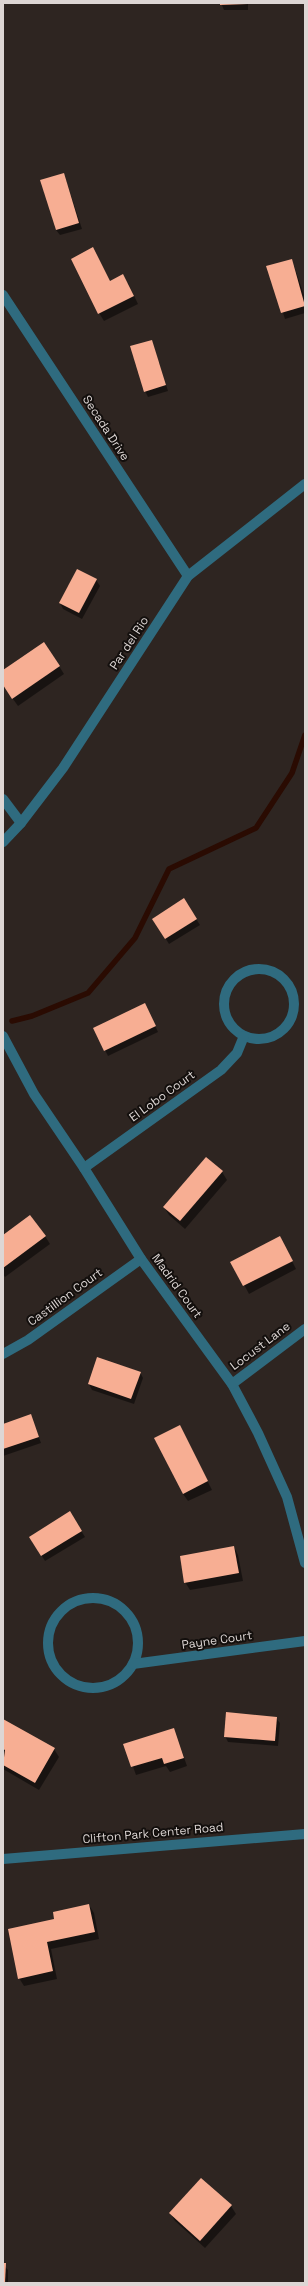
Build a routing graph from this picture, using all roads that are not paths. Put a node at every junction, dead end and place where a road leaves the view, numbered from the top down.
1 (3, 295) edge
2 (305, 484) edge
3 (188, 576) junction
4 (3, 799) edge
5 (21, 823) junction
6 (3, 842) edge
7 (3, 1036) edge
8 (244, 1036) junction
9 (84, 1168) junction
10 (141, 1259) junction
11 (305, 1329) edge
12 (3, 1354) edge
13 (232, 1384) junction
14 (305, 1563) edge
15 (305, 1641) edge
16 (133, 1664) junction
17 (305, 1834) edge
18 (3, 1859) edge

1 - 3 street, Secada Drive
2 - 3 street, Par del Rio
3 - 5 street, Par del Rio
4 - 5 street
5 - 6 street, Par del Rio
7 - 9 street, Madrid Court
8 - 8 street
8 - 9 street, El Lobo Court
9 - 10 street, Madrid Court
10 - 12 street, Castillion Court
10 - 13 street, Madrid Court
11 - 13 street, Locust Lane
13 - 14 street, Madrid Court
15 - 16 street, Payne Court
16 - 16 street
17 - 18 street, Clifton Park Center Road

